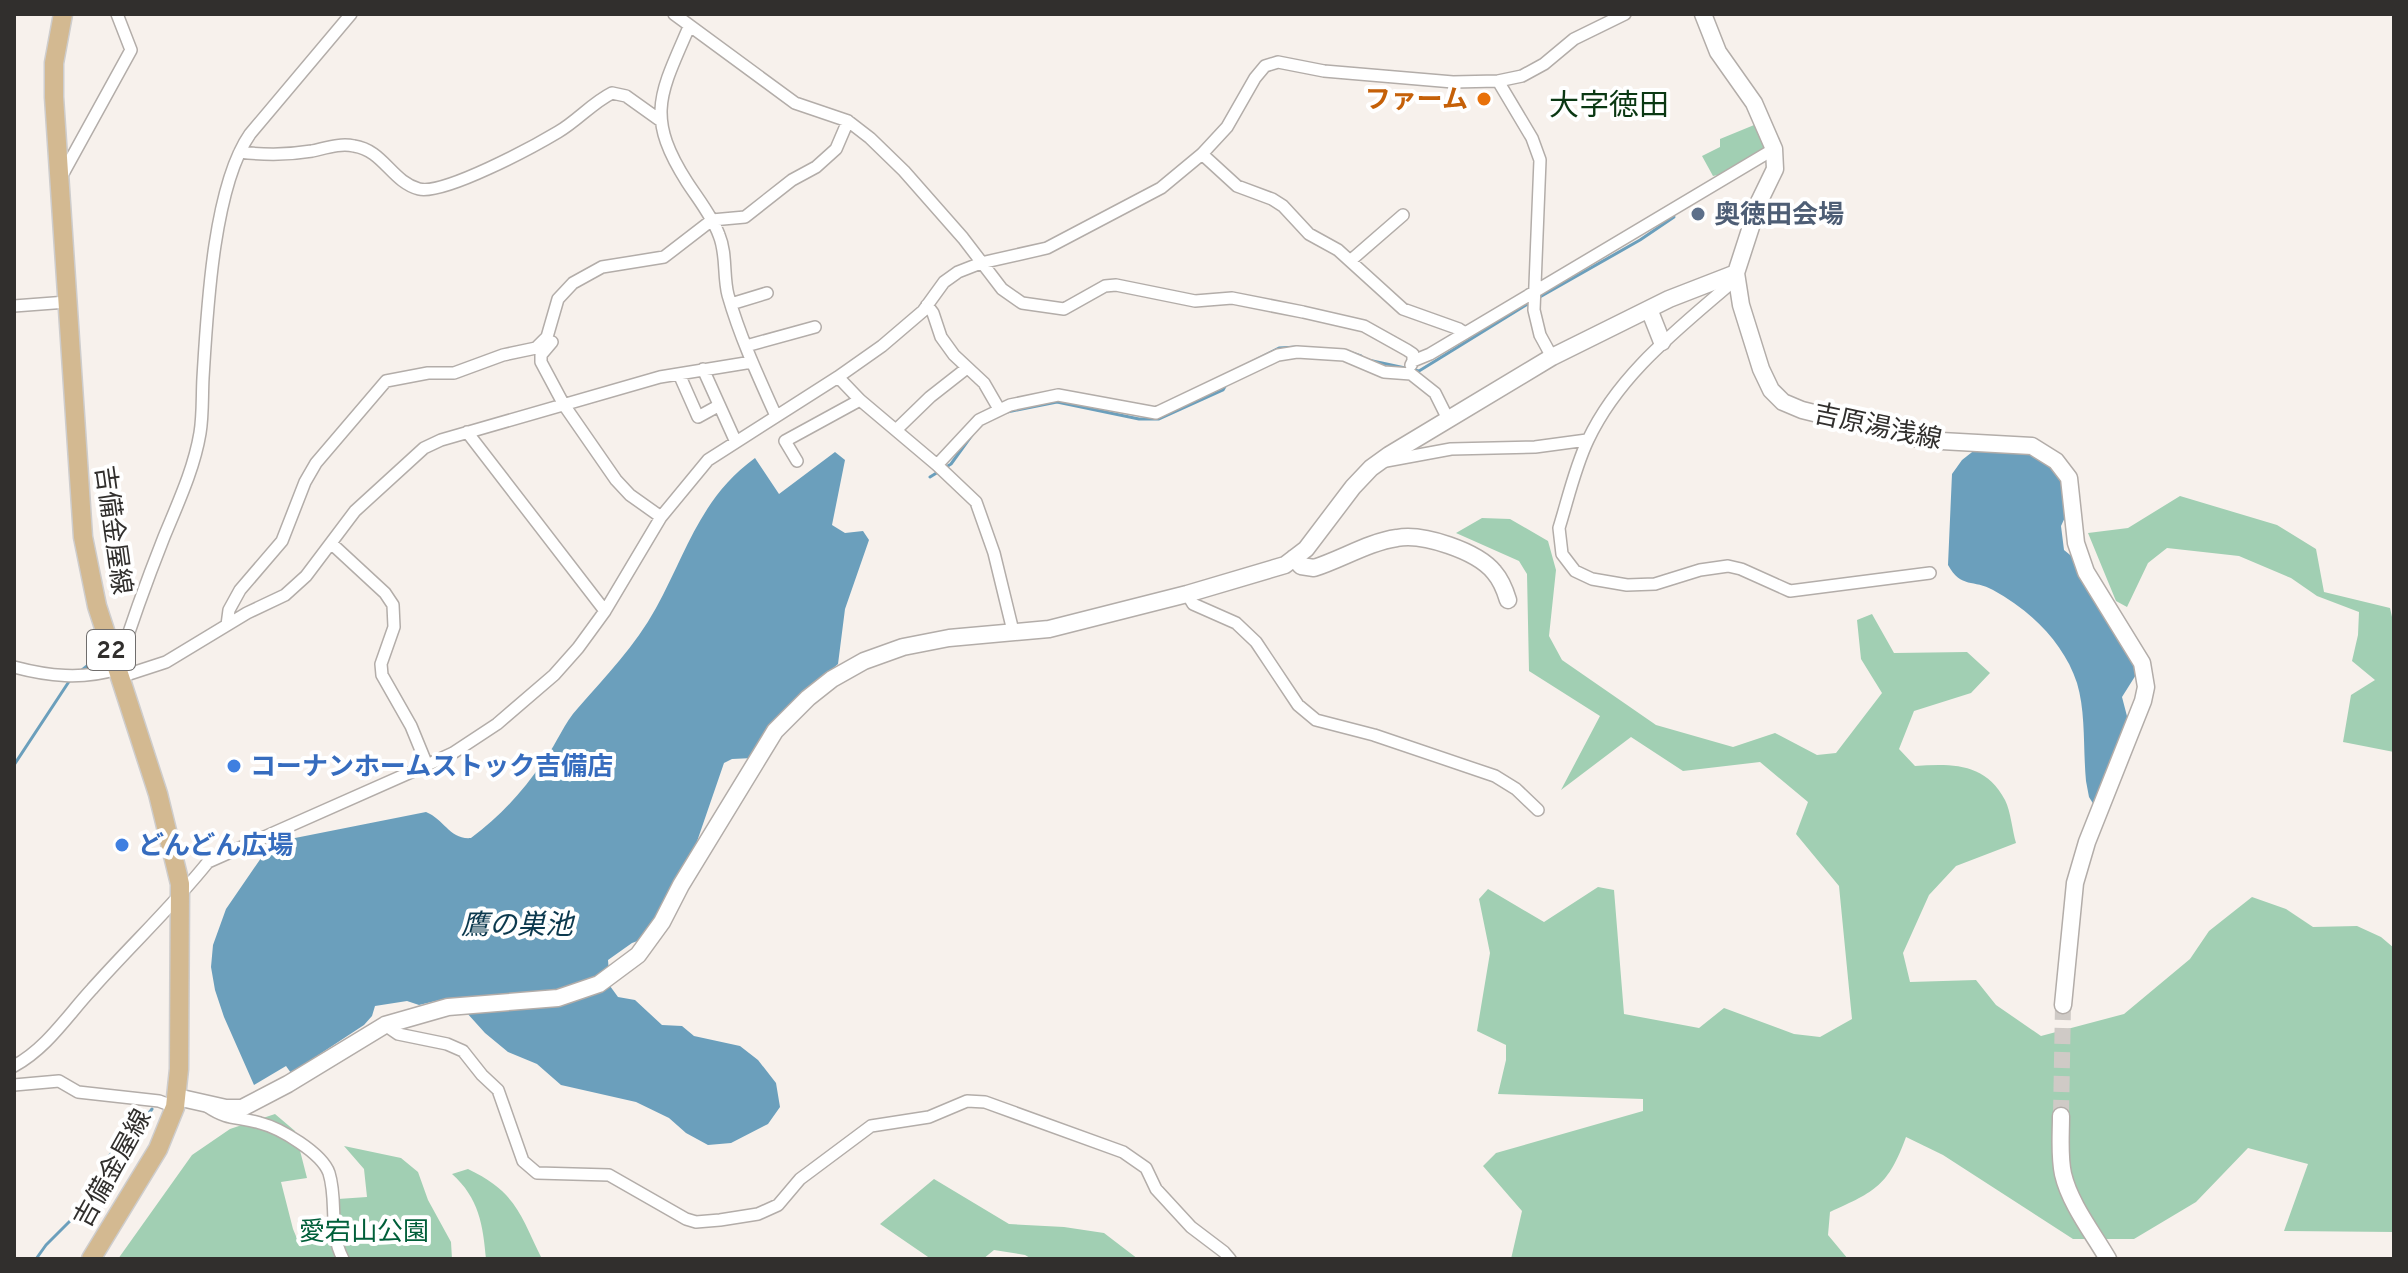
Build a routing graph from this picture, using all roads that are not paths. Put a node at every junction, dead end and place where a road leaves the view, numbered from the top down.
1 (63, 14) edge
2 (117, 14) edge
3 (351, 14) edge
4 (674, 14) edge
5 (1625, 14) edge
6 (1703, 14) edge
7 (689, 27) junction
8 (1498, 81) junction
9 (661, 121) junction
10 (848, 121) junction
11 (1774, 149) junction
12 (240, 152) junction
13 (1202, 154) junction
14 (59, 180) junction
15 (1403, 215) dead end
16 (712, 220) junction
17 (1350, 261) junction
18 (981, 263) junction
19 (1736, 276) junction
20 (1534, 292) junction
21 (767, 293) dead end
22 (67, 302) junction
23 (731, 304) junction
24 (927, 305) junction
25 (14, 306) edge
26 (1649, 309) junction
27 (551, 322) junction
28 (815, 327) dead end
29 (1465, 333) junction
30 (1662, 342) junction
31 (746, 346) junction
32 (1552, 357) junction
33 (752, 362) junction
34 (967, 368) junction
35 (1412, 368) junction
36 (703, 369) junction
37 (679, 374) junction
38 (838, 377) junction
39 (860, 400) junction
40 (564, 405) junction
41 (718, 406) junction
42 (999, 409) junction
43 (776, 416) junction
44 (1448, 419) junction
45 (896, 430) junction
46 (467, 432) junction
47 (735, 440) junction
48 (1587, 440) junction
49 (797, 461) dead end
50 (1379, 463) junction
51 (937, 465) junction
52 (661, 517) junction
53 (332, 544) junction
54 (1294, 558) junction
55 (1930, 573) dead end
56 (1187, 594) junction
57 (1508, 600) dead end
58 (605, 611) junction
59 (227, 625) junction
60 (1013, 631) junction
61 (14, 667) edge
62 (118, 673) junction
63 (427, 765) junction
64 (1538, 810) dead end
65 (180, 896) junction
66 (2063, 1005) tunnel mouth
67 (385, 1025) junction
68 (14, 1066) edge
69 (14, 1085) edge
70 (181, 1101) junction
71 (2061, 1116) tunnel mouth
72 (91, 1259) edge
73 (343, 1259) edge
74 (1230, 1259) edge
75 (2108, 1259) edge

1 - 14 main road, 吉備金屋線 / 22
2 - 14 street
3 - 12 street
4 - 7 street
5 - 8 street
6 - 11 street
7 - 9 street
7 - 10 street
8 - 13 street
8 - 20 street
9 - 12 street
9 - 16 street
10 - 16 street
10 - 18 street
11 - 19 street, 吉原湯浅線
11 - 20 street
12 - 62 street
13 - 17 street
13 - 18 street
14 - 22 main road, 吉備金屋線 / 22
15 - 17 street
16 - 23 street
16 - 27 street
17 - 29 street
18 - 24 street
18 - 35 street
19 - 26 street
19 - 30 street
19 - 66 street, 吉原湯浅線
20 - 29 street
20 - 32 street
21 - 23 street
22 - 25 street
22 - 62 main road, 吉備金屋線 / 22
23 - 31 street
24 - 34 street
24 - 38 street
26 - 30 street
26 - 32 street
27 - 40 street
27 - 59 street
28 - 31 street
29 - 35 street
30 - 48 street
31 - 33 street
32 - 44 street
33 - 36 street
33 - 43 street
34 - 42 street
34 - 45 street
35 - 42 street
35 - 44 street
36 - 37 street
36 - 41 street
37 - 40 street
37 - 41 street
38 - 39 street
38 - 43 street
39 - 45 street
39 - 49 street
40 - 46 street
40 - 52 street
41 - 47 street
42 - 51 street
43 - 47 street
44 - 50 street
45 - 51 street
46 - 53 street
46 - 58 street
47 - 52 street
48 - 50 street
48 - 55 street
50 - 54 street
51 - 60 street
52 - 58 street
53 - 59 street
53 - 63 street
54 - 56 street
54 - 57 street
56 - 60 street
56 - 64 street
58 - 63 street
59 - 62 street
60 - 67 street
61 - 62 street
62 - 65 main road, 吉備金屋線 / 22
63 - 65 street
65 - 68 street
65 - 70 main road, 吉備金屋線 / 22
67 - 70 street
67 - 74 street
69 - 70 street
70 - 72 main road, 吉備金屋線 / 22
70 - 73 street
71 - 75 street

